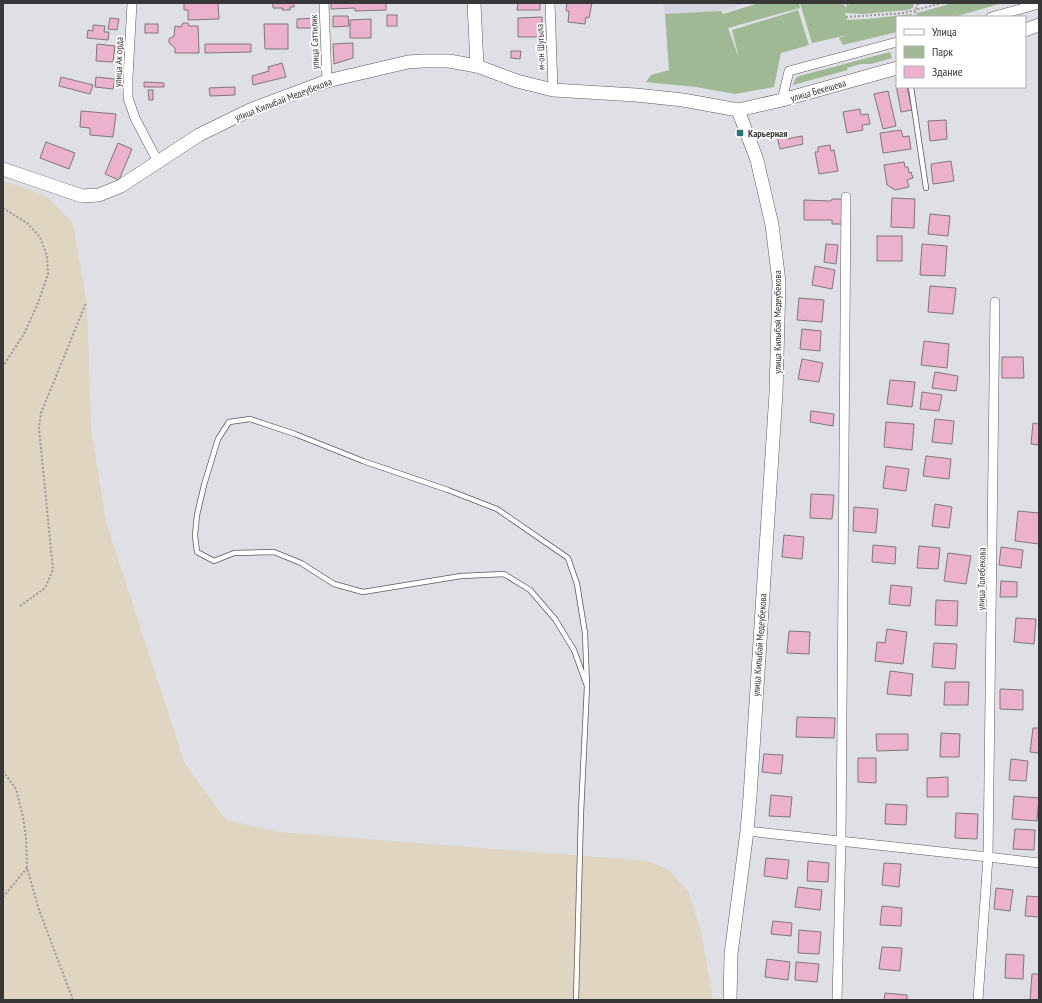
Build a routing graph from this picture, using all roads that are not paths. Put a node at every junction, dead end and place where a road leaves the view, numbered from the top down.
1 (132, 3) edge
2 (324, 3) edge
3 (474, 3) edge
4 (550, 3) edge
5 (1039, 4) edge
6 (995, 16) edge
7 (1039, 25) edge
8 (1026, 30) edge
9 (896, 42) edge
10 (477, 66) junction
11 (896, 68) edge
12 (327, 81) junction
13 (912, 88) edge
14 (553, 90) junction
15 (782, 100) junction
16 (738, 110) junction
17 (158, 162) junction
18 (3, 169) edge
19 (926, 188) dead end
20 (846, 197) dead end
21 (995, 302) dead end
22 (587, 686) junction
23 (747, 831) junction
24 (841, 841) junction
25 (988, 857) junction
26 (1039, 864) edge
27 (576, 1000) edge
28 (730, 1000) edge
29 (837, 1000) edge
30 (978, 1000) edge

1 - 17 street, улица Ак орда
2 - 12 street, улица Саттилик
3 - 10 main road
4 - 14 street, м-он Шугыла
5 - 6 street
7 - 8 main road
9 - 15 street
10 - 12 main road, улица Килыбай Медеубекова
10 - 14 main road, улица Килыбай Медеубекова
11 - 15 main road, улица Бекешева
12 - 17 main road, улица Килыбай Медеубекова
13 - 19 lane
14 - 16 main road, улица Килыбай Медеубекова
15 - 16 main road, улица Бекешева
16 - 23 main road, улица Килыбай Медеубекова
17 - 18 main road, улица Килыбай Медеубекова
20 - 24 street
21 - 25 street, улица Толебекова
22 - 22 lane
22 - 27 lane
23 - 24 street
23 - 28 main road, улица Килыбай Медеубекова
24 - 25 street
24 - 29 street
25 - 26 street
25 - 30 street, улица Толебекова

